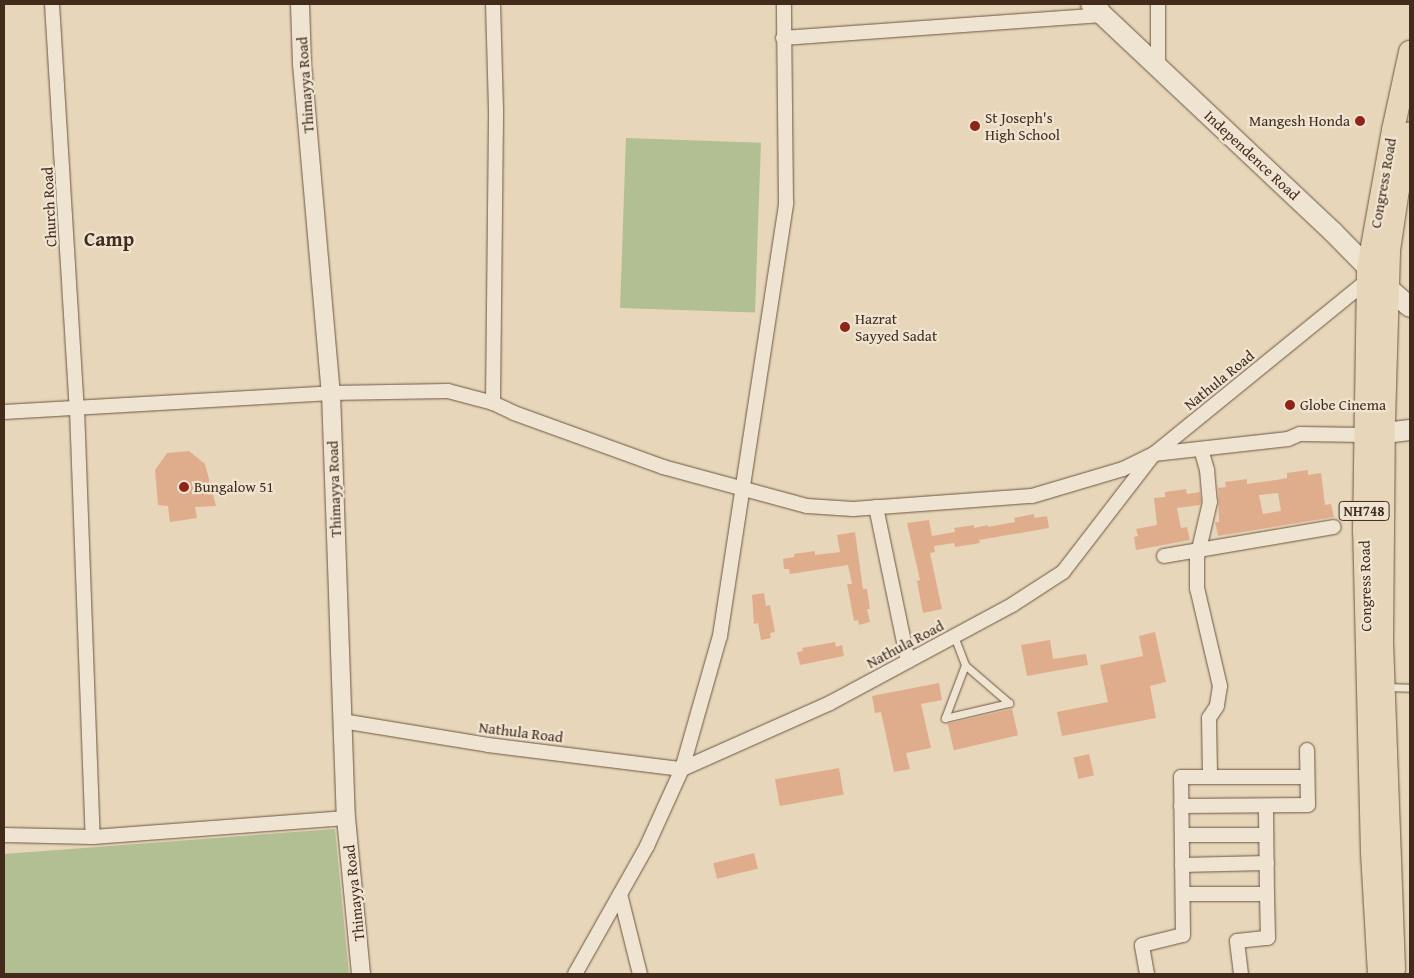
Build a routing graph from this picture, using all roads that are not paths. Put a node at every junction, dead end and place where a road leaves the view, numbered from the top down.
1 (52, 4) edge
2 (300, 4) edge
3 (493, 4) edge
4 (784, 4) edge
5 (1158, 4) edge
6 (1098, 8) edge
7 (783, 38) junction
8 (1410, 52) edge
9 (1158, 67) junction
10 (1410, 133) edge
11 (1404, 190) edge
12 (1374, 279) junction
13 (1410, 307) edge
14 (331, 393) junction
15 (493, 403) junction
16 (77, 409) junction
17 (4, 412) edge
18 (1410, 417) edge
19 (1374, 428) junction
20 (1410, 430) edge
21 (1201, 449) junction
22 (1154, 454) junction
23 (742, 488) junction
24 (876, 507) junction
25 (1334, 527) dead end
26 (1199, 550) junction
27 (1164, 556) dead end
28 (954, 636) junction
29 (908, 660) junction
30 (965, 665) junction
31 (1383, 687) junction
32 (1410, 688) edge
33 (342, 721) junction
34 (1307, 750) dead end
35 (682, 769) junction
36 (1210, 777) junction
37 (1307, 777) junction
38 (1181, 806) junction
39 (1266, 806) junction
40 (346, 818) junction
41 (4, 835) edge
42 (1182, 835) junction
43 (1266, 835) junction
44 (92, 837) junction
45 (1267, 863) junction
46 (1182, 864) junction
47 (620, 894) junction
48 (1183, 894) junction
49 (1267, 894) junction
50 (361, 974) edge
51 (575, 974) edge
52 (640, 974) edge
53 (1147, 974) edge
54 (1241, 974) edge
55 (1378, 974) edge
56 (1394, 974) edge

1 - 16 street, Church Road
2 - 14 street, Thimayya Road
3 - 15 street
4 - 7 street
5 - 9 street
6 - 7 street
6 - 9 main road, Independence Road
7 - 23 street
8 - 12 highway, Congress Road / NH748
9 - 12 main road, Independence Road
10 - 11 highway, Congress Road / NH748
11 - 12 highway, Congress Road / NH748
12 - 13 main road, Independence Road
12 - 19 highway, Congress Road / NH748
12 - 22 street, Nathula Road
14 - 15 street
14 - 16 street
14 - 33 street, Thimayya Road
15 - 23 street
16 - 17 street
16 - 44 street, Church Road
18 - 19 main road
19 - 20 main road
19 - 21 street
19 - 31 highway, Congress Road / NH748
19 - 55 highway, Congress Road / NH748
21 - 22 street
21 - 26 street
22 - 24 street
22 - 28 street, Nathula Road
23 - 24 street
23 - 35 street
24 - 29 street
25 - 26 street
26 - 27 street
26 - 36 street
28 - 29 street, Nathula Road
28 - 30 lane
29 - 35 street, Nathula Road
30 - 30 lane
31 - 32 lane
31 - 56 highway, Congress Road / NH748
33 - 35 street, Nathula Road
33 - 40 street, Thimayya Road
34 - 37 street
35 - 47 street
36 - 37 street
36 - 38 street
37 - 39 street
38 - 39 street
38 - 42 street
39 - 43 street
40 - 44 street
40 - 50 street, Thimayya Road
41 - 44 street
42 - 43 street
42 - 46 street
43 - 45 street
45 - 46 street
45 - 49 street
46 - 48 street
47 - 51 street
47 - 52 street
48 - 49 street
48 - 53 street
49 - 54 street

